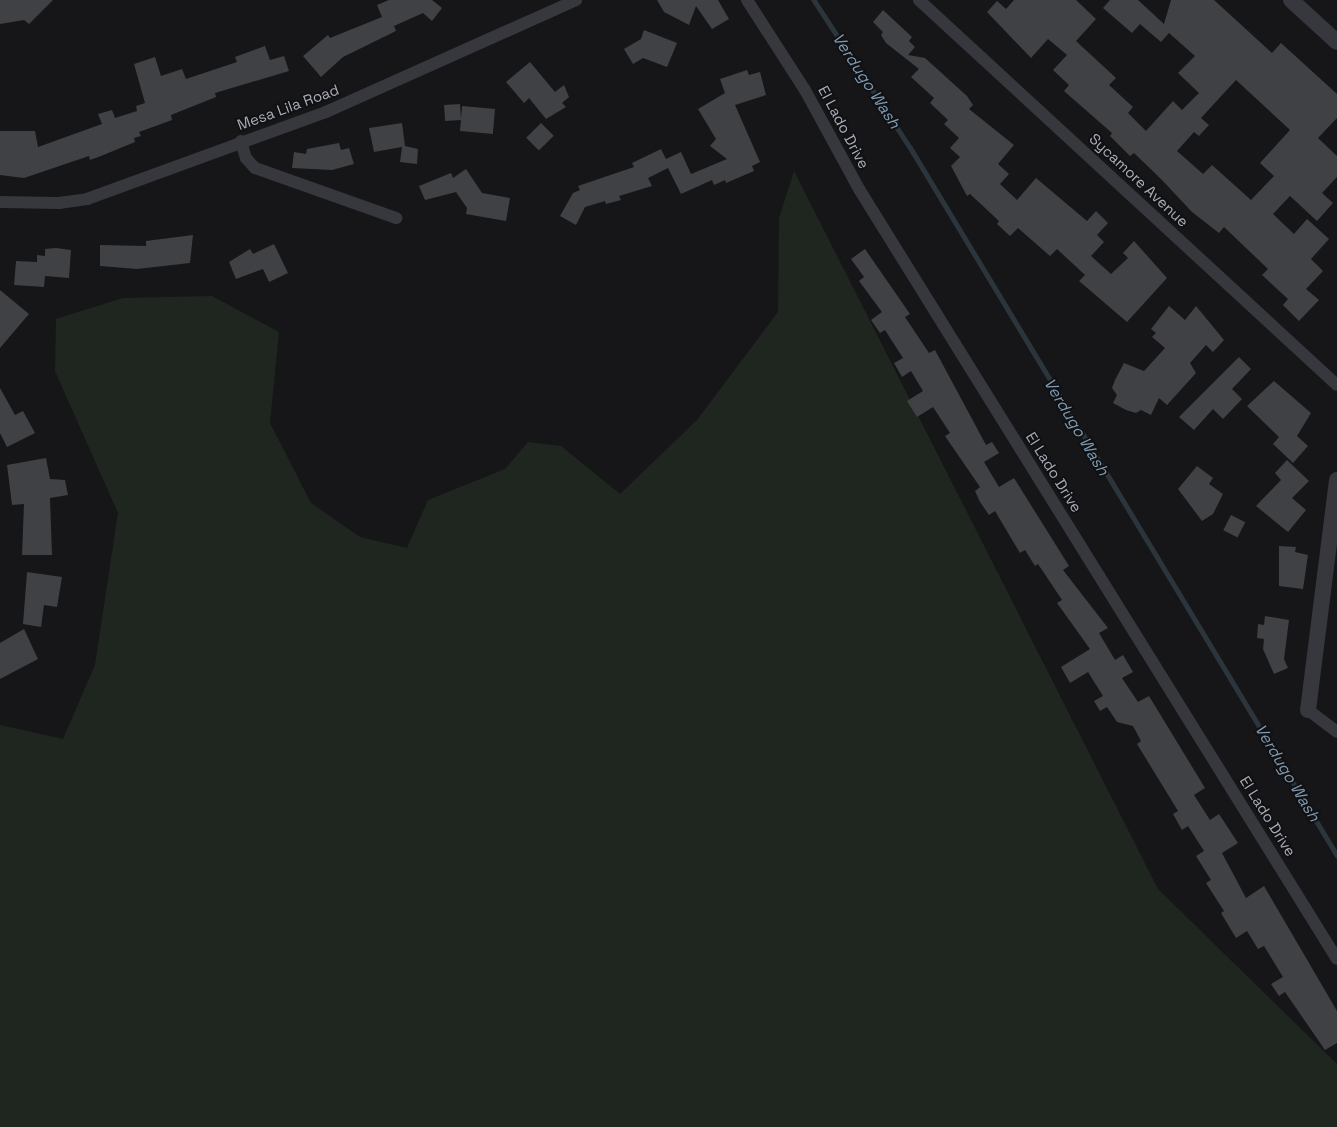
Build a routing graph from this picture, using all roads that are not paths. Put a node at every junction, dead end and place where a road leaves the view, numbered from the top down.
1 (576, 0) edge
2 (747, 0) edge
3 (919, 0) edge
4 (1291, 0) edge
5 (1337, 42) edge
6 (241, 141) junction
7 (0, 202) edge
8 (396, 218) dead end
9 (1337, 385) edge
10 (1337, 480) edge
11 (1308, 710) joint
12 (1337, 732) edge
13 (1337, 959) edge

1 - 6 street, Mesa Lila Road
2 - 13 street, El Lado Drive
3 - 9 street, Sycamore Avenue
4 - 5 street
6 - 7 street, Mesa Lila Road
6 - 8 street
10 - 11 street
11 - 12 street

